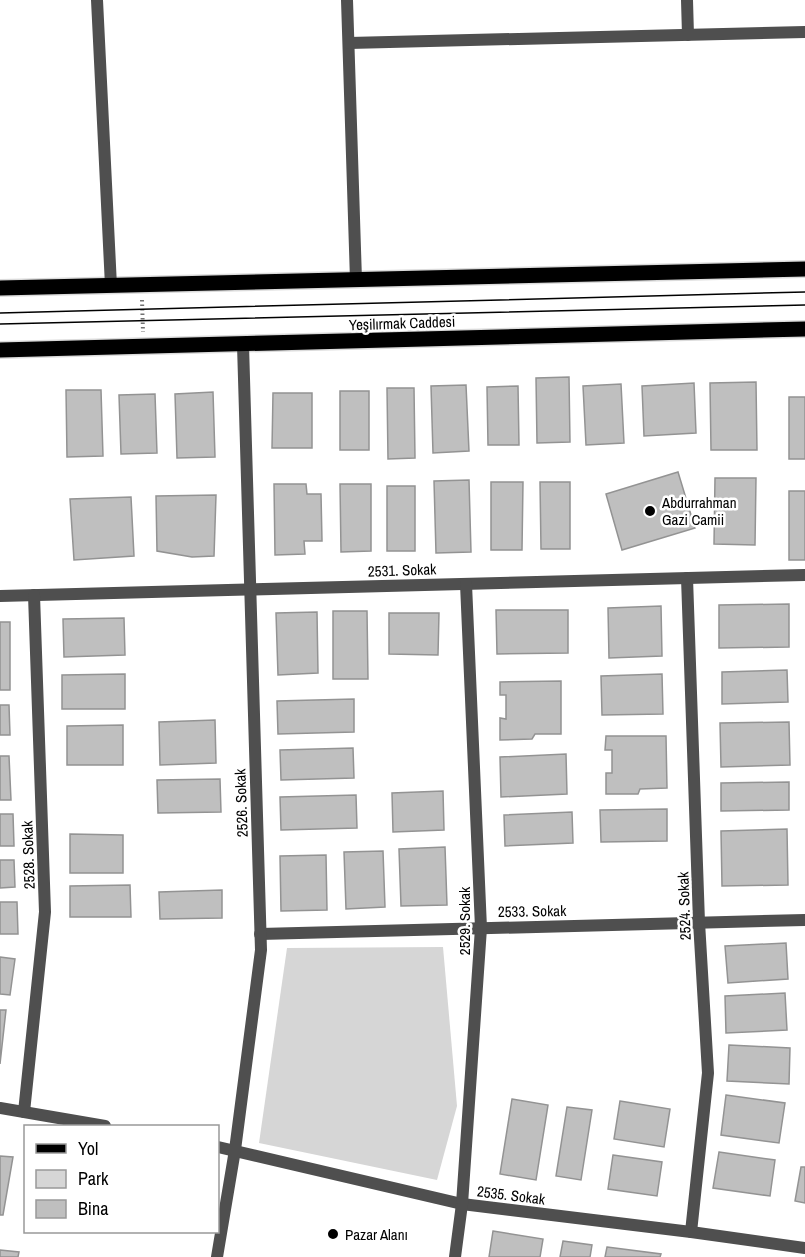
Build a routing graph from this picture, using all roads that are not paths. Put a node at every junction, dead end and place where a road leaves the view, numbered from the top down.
1 (97, 0) edge
2 (347, 0) edge
3 (687, 0) edge
4 (805, 32) edge
5 (688, 35) junction
6 (348, 43) junction
7 (805, 269) edge
8 (356, 280) junction
9 (111, 286) junction
10 (0, 288) edge
11 (805, 329) edge
12 (243, 345) junction
13 (0, 351) edge
14 (805, 575) edge
15 (687, 578) junction
16 (466, 584) junction
17 (250, 589) junction
18 (34, 595) junction
19 (0, 596) edge
20 (805, 920) edge
21 (699, 922) junction
22 (481, 928) junction
23 (260, 934) junction
24 (0, 1108) edge
25 (24, 1112) junction
26 (99, 1125) edge
27 (219, 1147) edge
28 (235, 1150) junction
29 (462, 1204) junction
30 (691, 1232) junction
31 (805, 1248) edge
32 (217, 1257) edge
33 (455, 1257) edge

1 - 9 street
2 - 6 street
3 - 5 street
4 - 5 street
5 - 6 street
6 - 8 street
7 - 8 main road
8 - 9 main road
9 - 10 main road
11 - 12 main road, Yeşilırmak Caddesi
12 - 13 main road, Yeşilırmak Caddesi
12 - 17 street, 2526. Sokak
14 - 15 street, 2531. Sokak
15 - 16 street, 2531. Sokak
15 - 21 street, 2524. Sokak
16 - 17 street, 2531. Sokak
16 - 22 street, 2529. Sokak
17 - 18 street, 2531. Sokak
17 - 23 street, 2526. Sokak
18 - 19 street, 2531. Sokak
18 - 25 street, 2528. Sokak
20 - 21 street, 2533. Sokak
21 - 22 street, 2533. Sokak
21 - 30 street, 2524. Sokak
22 - 23 street, 2533. Sokak
22 - 29 street, 2529. Sokak
23 - 28 street, 2526. Sokak
24 - 25 street
25 - 26 street
27 - 28 street, 2535. Sokak
28 - 29 street, 2535. Sokak
28 - 32 street, 2526. Sokak
29 - 30 street, 2535. Sokak
29 - 33 street, 2529. Sokak
30 - 31 street, 2535. Sokak

